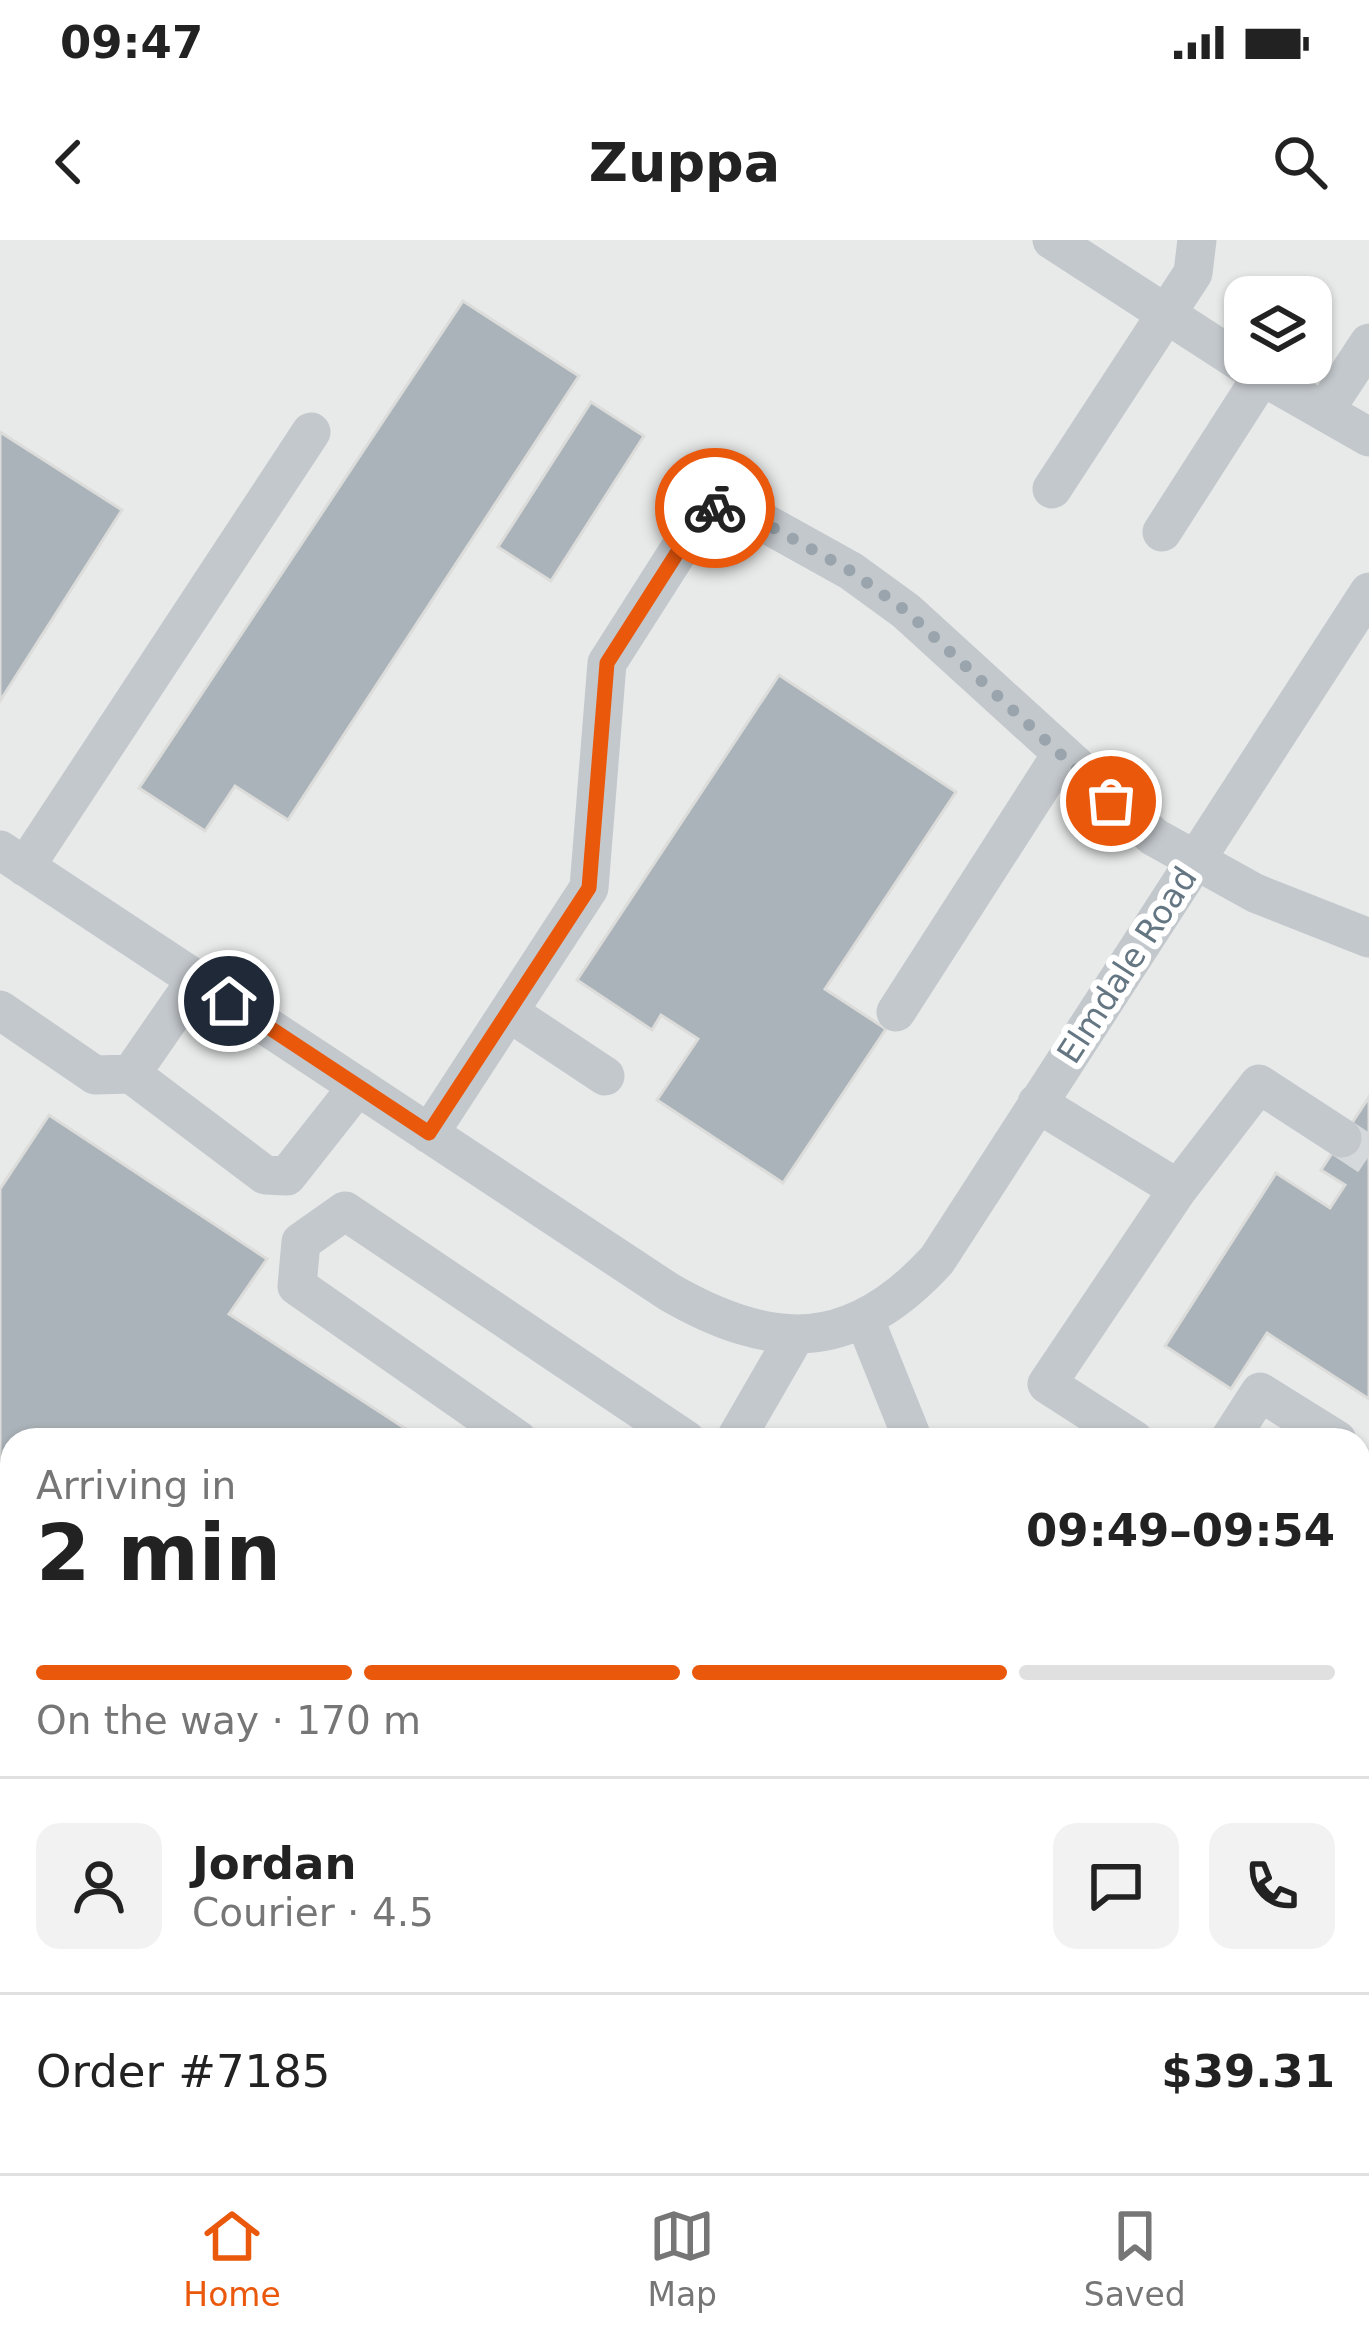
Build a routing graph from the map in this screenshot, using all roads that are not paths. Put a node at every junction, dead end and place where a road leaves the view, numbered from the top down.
1 (1052, 240) edge
2 (1196, 240) edge
3 (1166, 315) junction
4 (1369, 343) edge
5 (1224, 352) edge
6 (1257, 384) edge
7 (1277, 384) edge
8 (1325, 410) junction
9 (311, 432) dead end
10 (1369, 437) edge
11 (1052, 489) dead end
12 (1162, 532) dead end
13 (1369, 592) edge
14 (1061, 755) junction
15 (12, 859) edge
16 (1193, 863) junction
17 (1369, 938) edge
18 (196, 980) junction
19 (0, 1010) edge
20 (896, 1012) dead end
21 (510, 1013) junction
22 (130, 1074) junction
23 (604, 1076) dead end
24 (358, 1086) junction
25 (1037, 1103) junction
26 (429, 1133) junction
27 (1342, 1138) tunnel mouth
28 (286, 1176) junction
29 (1178, 1190) junction
30 (301, 1241) junction
31 (864, 1318) junction
32 (795, 1336) junction
33 (501, 1428) edge
34 (668, 1428) edge
35 (742, 1428) edge
36 (908, 1428) edge
37 (1115, 1428) edge
38 (1237, 1428) edge
39 (1318, 1428) edge

1 - 3 street
2 - 3 street
3 - 5 street
3 - 11 street
4 - 8 street
6 - 12 street
7 - 8 street
8 - 10 street
9 - 15 street
13 - 16 street, Elmdale Road
14 - 16 street
14 - 20 street
14 - 21 street
15 - 18 street
16 - 17 street
16 - 25 street, Elmdale Road
18 - 22 street
18 - 24 street
19 - 22 street
21 - 23 street
21 - 26 street
22 - 28 street
24 - 26 street
24 - 28 street
25 - 29 street
25 - 31 street, Elmdale Road
26 - 32 street
27 - 29 street
28 - 30 street
29 - 37 street
30 - 33 street
30 - 34 street
31 - 32 street, Elmdale Road
31 - 36 street
32 - 35 street
38 - 39 street

